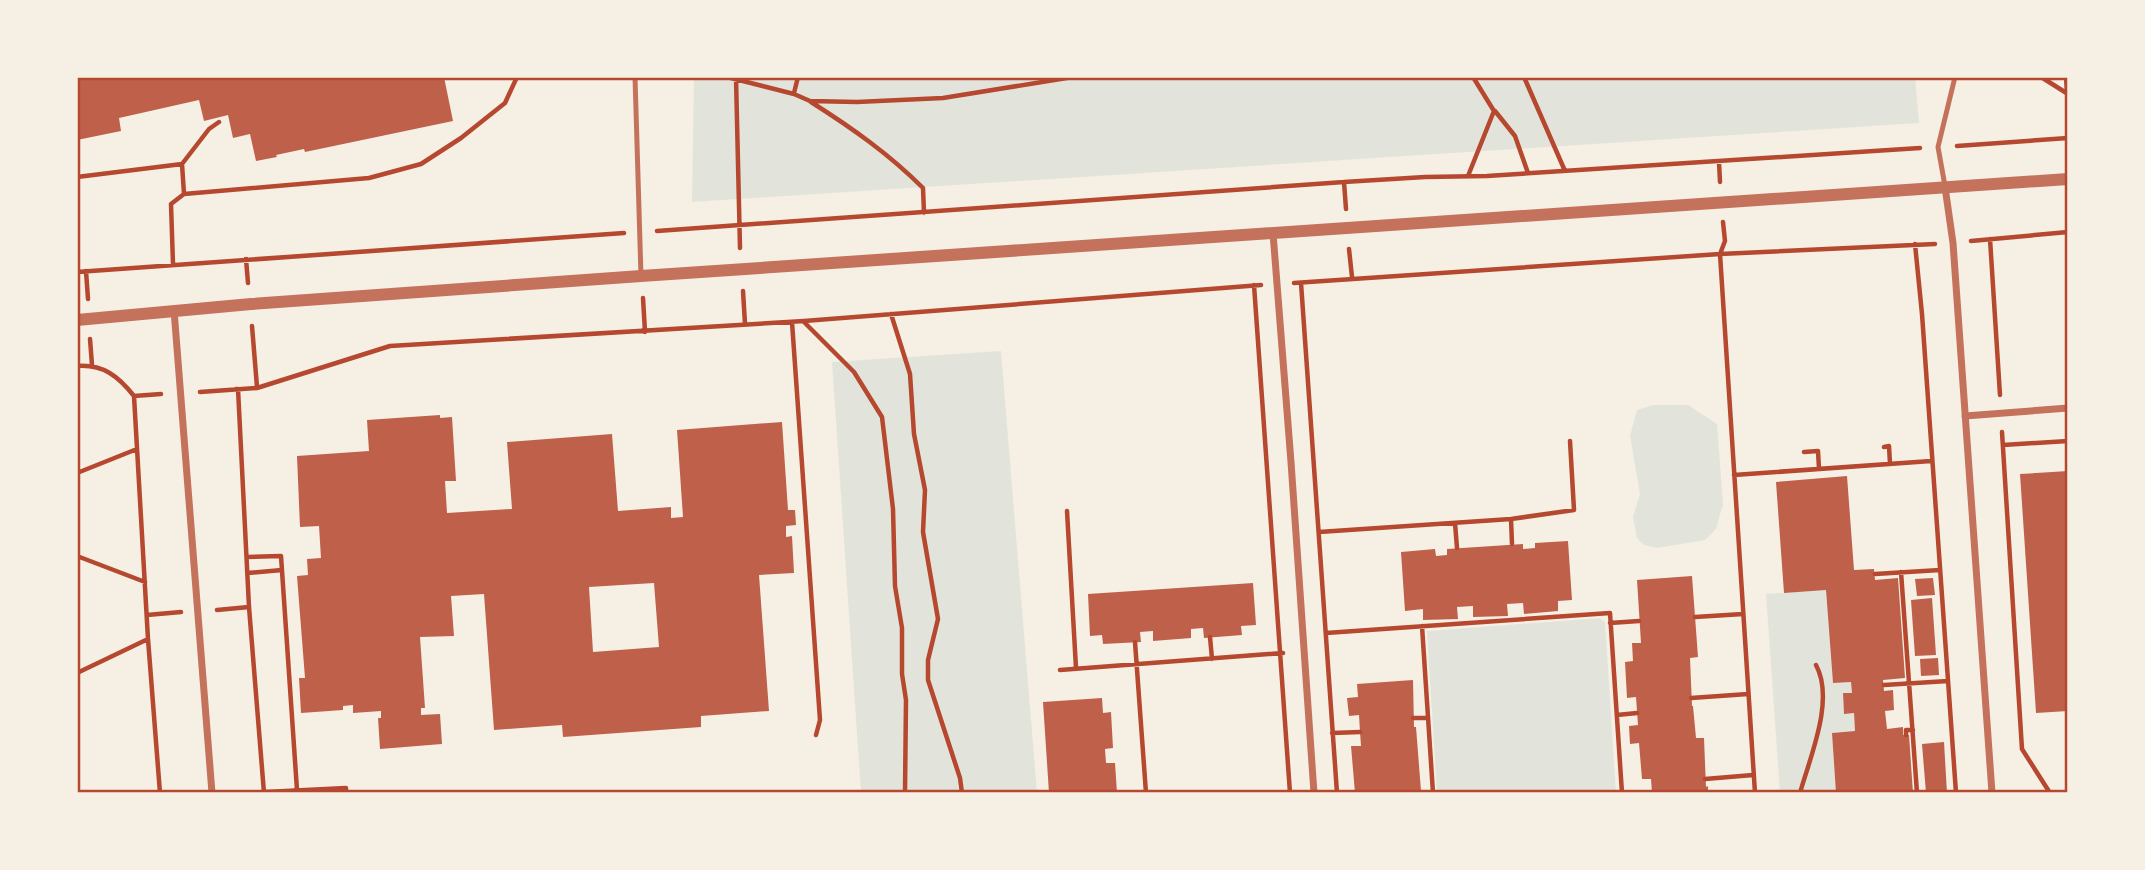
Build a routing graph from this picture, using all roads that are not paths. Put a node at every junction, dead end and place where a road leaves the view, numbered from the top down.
1 (635, 77) edge
2 (1955, 77) edge
3 (2068, 179) edge
4 (1945, 186) junction
5 (1273, 233) junction
6 (641, 276) junction
7 (174, 310) junction
8 (77, 320) edge
9 (2068, 408) edge
10 (1965, 416) junction
11 (212, 793) edge
12 (1314, 793) edge
13 (1992, 793) edge

1 - 6 lane
2 - 4 lane
3 - 4 street
4 - 5 street
4 - 10 street
5 - 6 street
5 - 12 street
6 - 7 street
7 - 8 street
7 - 11 street
9 - 10 street
10 - 13 street

